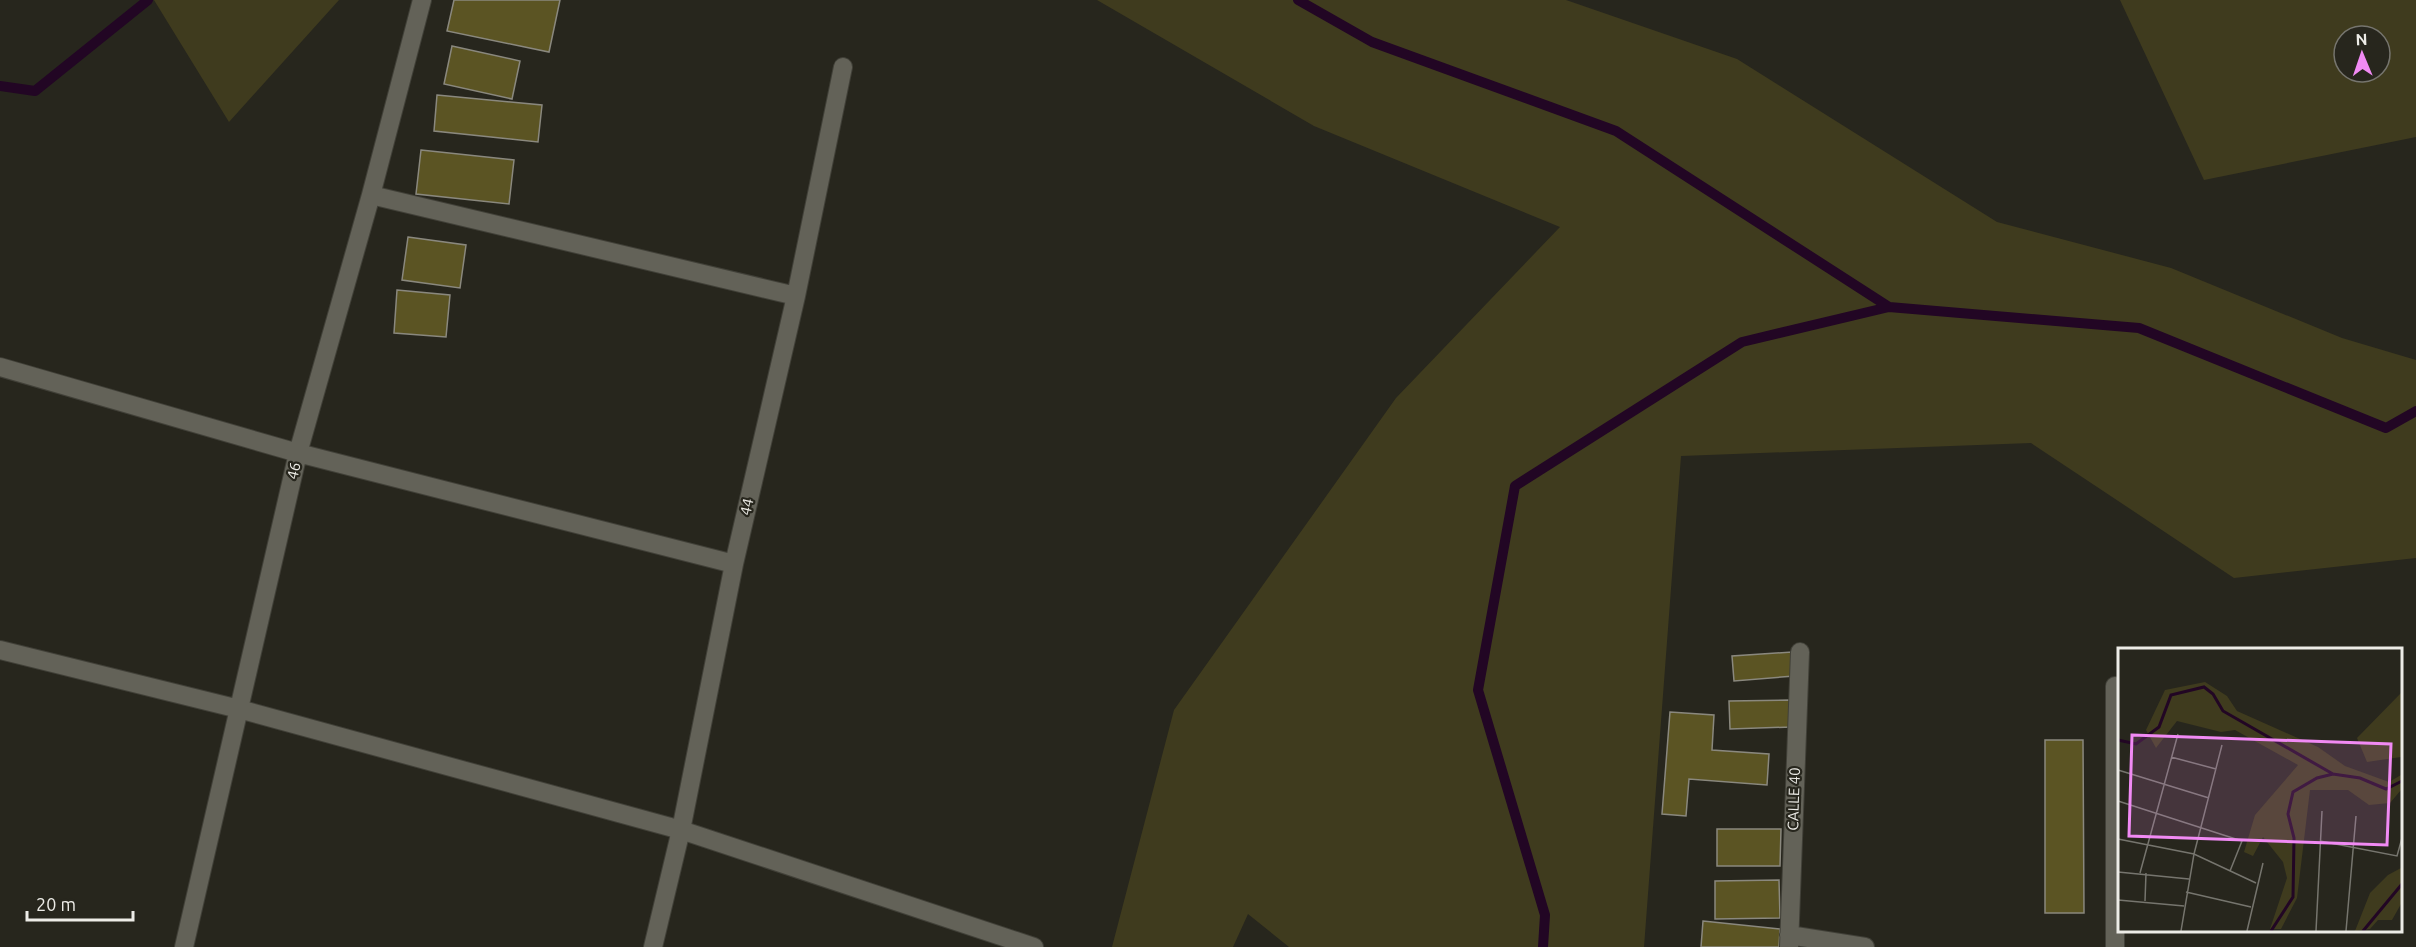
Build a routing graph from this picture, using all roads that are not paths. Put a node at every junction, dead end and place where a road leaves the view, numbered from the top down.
1 (422, 0) edge
2 (843, 67) dead end
3 (371, 195) junction
4 (796, 297) junction
5 (0, 367) edge
6 (298, 453) junction
7 (734, 564) junction
8 (0, 650) edge
9 (1800, 652) dead end
10 (2115, 686) dead end
11 (239, 709) junction
12 (681, 830) junction
13 (1789, 941) edge
14 (184, 947) edge
15 (652, 947) edge
16 (1034, 947) edge
17 (1865, 947) edge
18 (2115, 947) edge

1 - 3 street, 46
2 - 4 street, 44
3 - 4 street
3 - 6 street, 46
4 - 7 street, 44
5 - 6 street
6 - 7 street
6 - 11 street, 46
7 - 12 street, 44
8 - 11 street
9 - 13 street, CALLE 40
10 - 18 street
11 - 12 street
11 - 14 street, 46
12 - 15 street, 44
12 - 16 street
13 - 17 street

